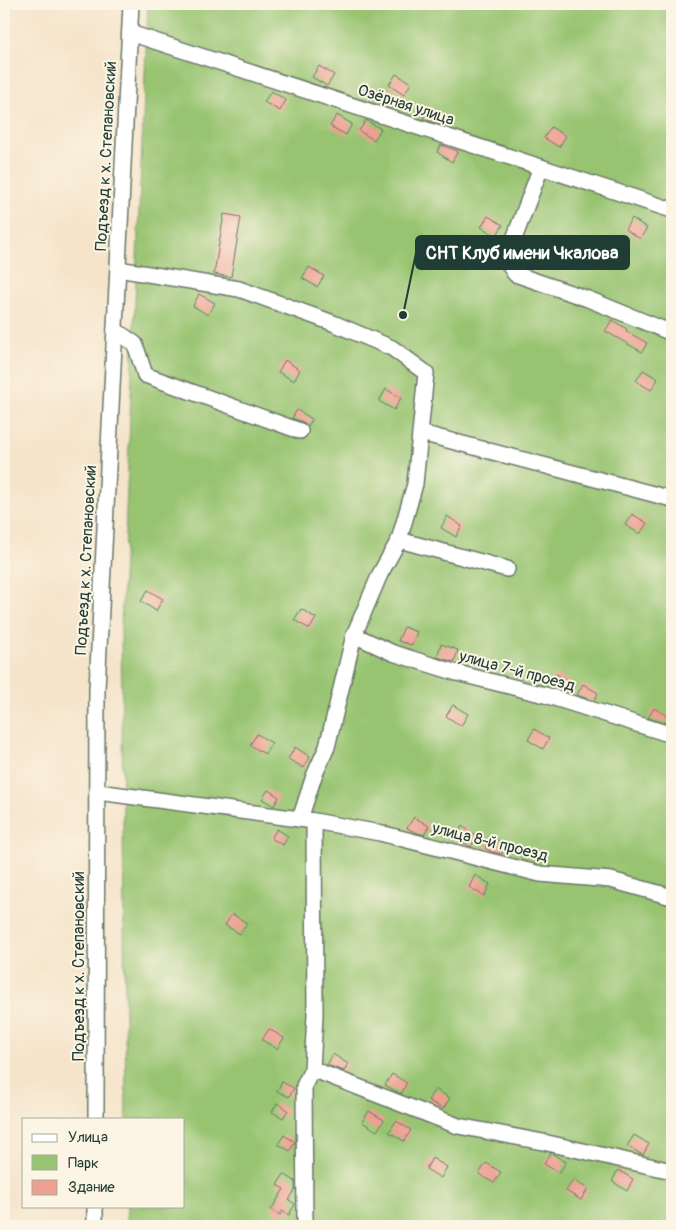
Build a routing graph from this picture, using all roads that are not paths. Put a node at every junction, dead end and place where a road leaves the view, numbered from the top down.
1 (131, 4) edge
2 (130, 33) junction
3 (541, 167) junction
4 (672, 210) edge
5 (118, 269) junction
6 (115, 330) junction
7 (672, 333) edge
8 (300, 431) dead end
9 (421, 432) junction
10 (672, 499) edge
11 (399, 540) junction
12 (508, 569) dead end
13 (354, 635) junction
14 (672, 734) edge
15 (98, 792) junction
16 (307, 820) junction
17 (672, 898) edge
18 (312, 1069) junction
19 (96, 1118) edge
20 (672, 1171) edge
21 (96, 1208) edge
22 (95, 1226) edge
23 (305, 1226) edge

1 - 2 street, Подъезд к х. Степановский
2 - 3 street, Озёрная улица
2 - 5 street, Подъезд к х. Степановский
3 - 4 street, Озёрная улица
3 - 7 street
5 - 6 street, Подъезд к х. Степановский
5 - 9 street
6 - 8 street
6 - 15 street, Подъезд к х. Степановский
9 - 10 street
9 - 11 street
11 - 12 street
11 - 13 street
13 - 14 street, улица 7-й проезд
13 - 16 street
15 - 16 street, улица 8-й проезд
15 - 19 street, Подъезд к х. Степановский
16 - 17 street, улица 8-й проезд
16 - 18 street
18 - 20 street
18 - 23 street
21 - 22 street

